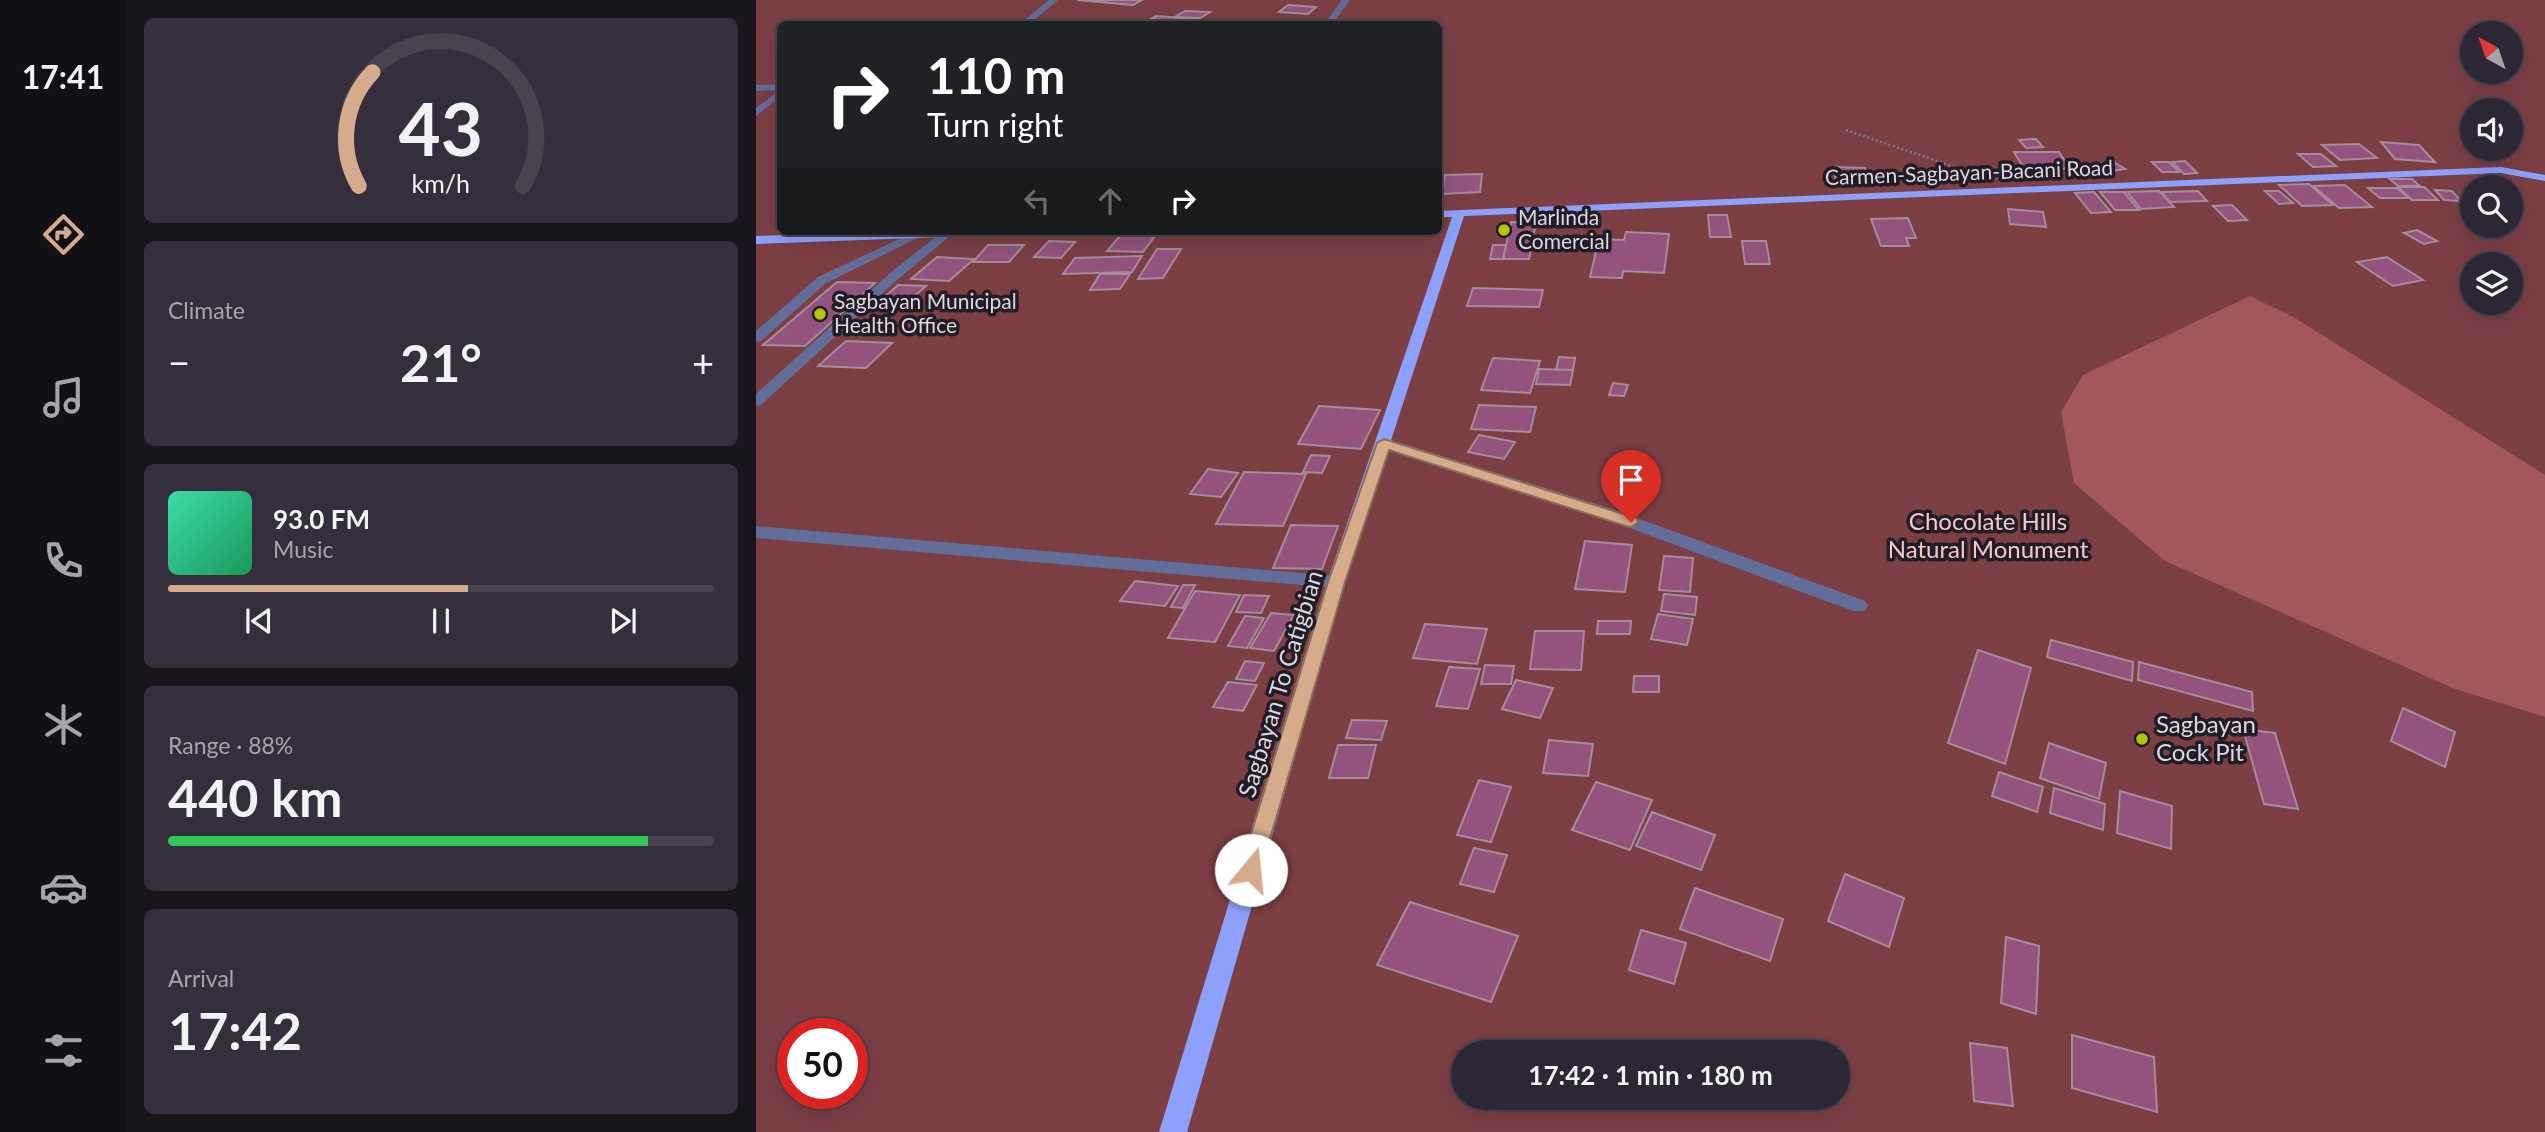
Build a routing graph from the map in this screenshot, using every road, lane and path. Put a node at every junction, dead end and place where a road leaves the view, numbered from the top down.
1 (1054, 0) edge
2 (1346, 0) edge
3 (1028, 21) edge
4 (1330, 21) edge
5 (777, 87) edge
6 (756, 88) edge
7 (777, 96) edge
8 (756, 113) edge
9 (1846, 130) dead end
10 (1970, 173) dead end
11 (2545, 178) edge
12 (1448, 213) edge
13 (792, 235) edge
14 (918, 235) edge
15 (945, 235) edge
16 (1442, 235) edge
17 (1442, 235) edge
18 (756, 240) edge
19 (756, 338) edge
20 (756, 402) edge
21 (1384, 443) junction
22 (756, 532) edge
23 (1336, 582) junction
24 (1859, 606) dead end
25 (1173, 1132) edge

1 - 3 street
2 - 4 street
5 - 6 street
7 - 8 street
9 - 10 path
11 - 12 main road, Carmen-Sagbayan-Bacani Road
12 - 17 main road, Sagbayan To Catigbian
13 - 18 main road
14 - 19 street
15 - 20 street
16 - 21 main road, Sagbayan To Catigbian
21 - 23 main road, Sagbayan To Catigbian
21 - 24 street
22 - 23 street
23 - 25 main road, Sagbayan To Catigbian

